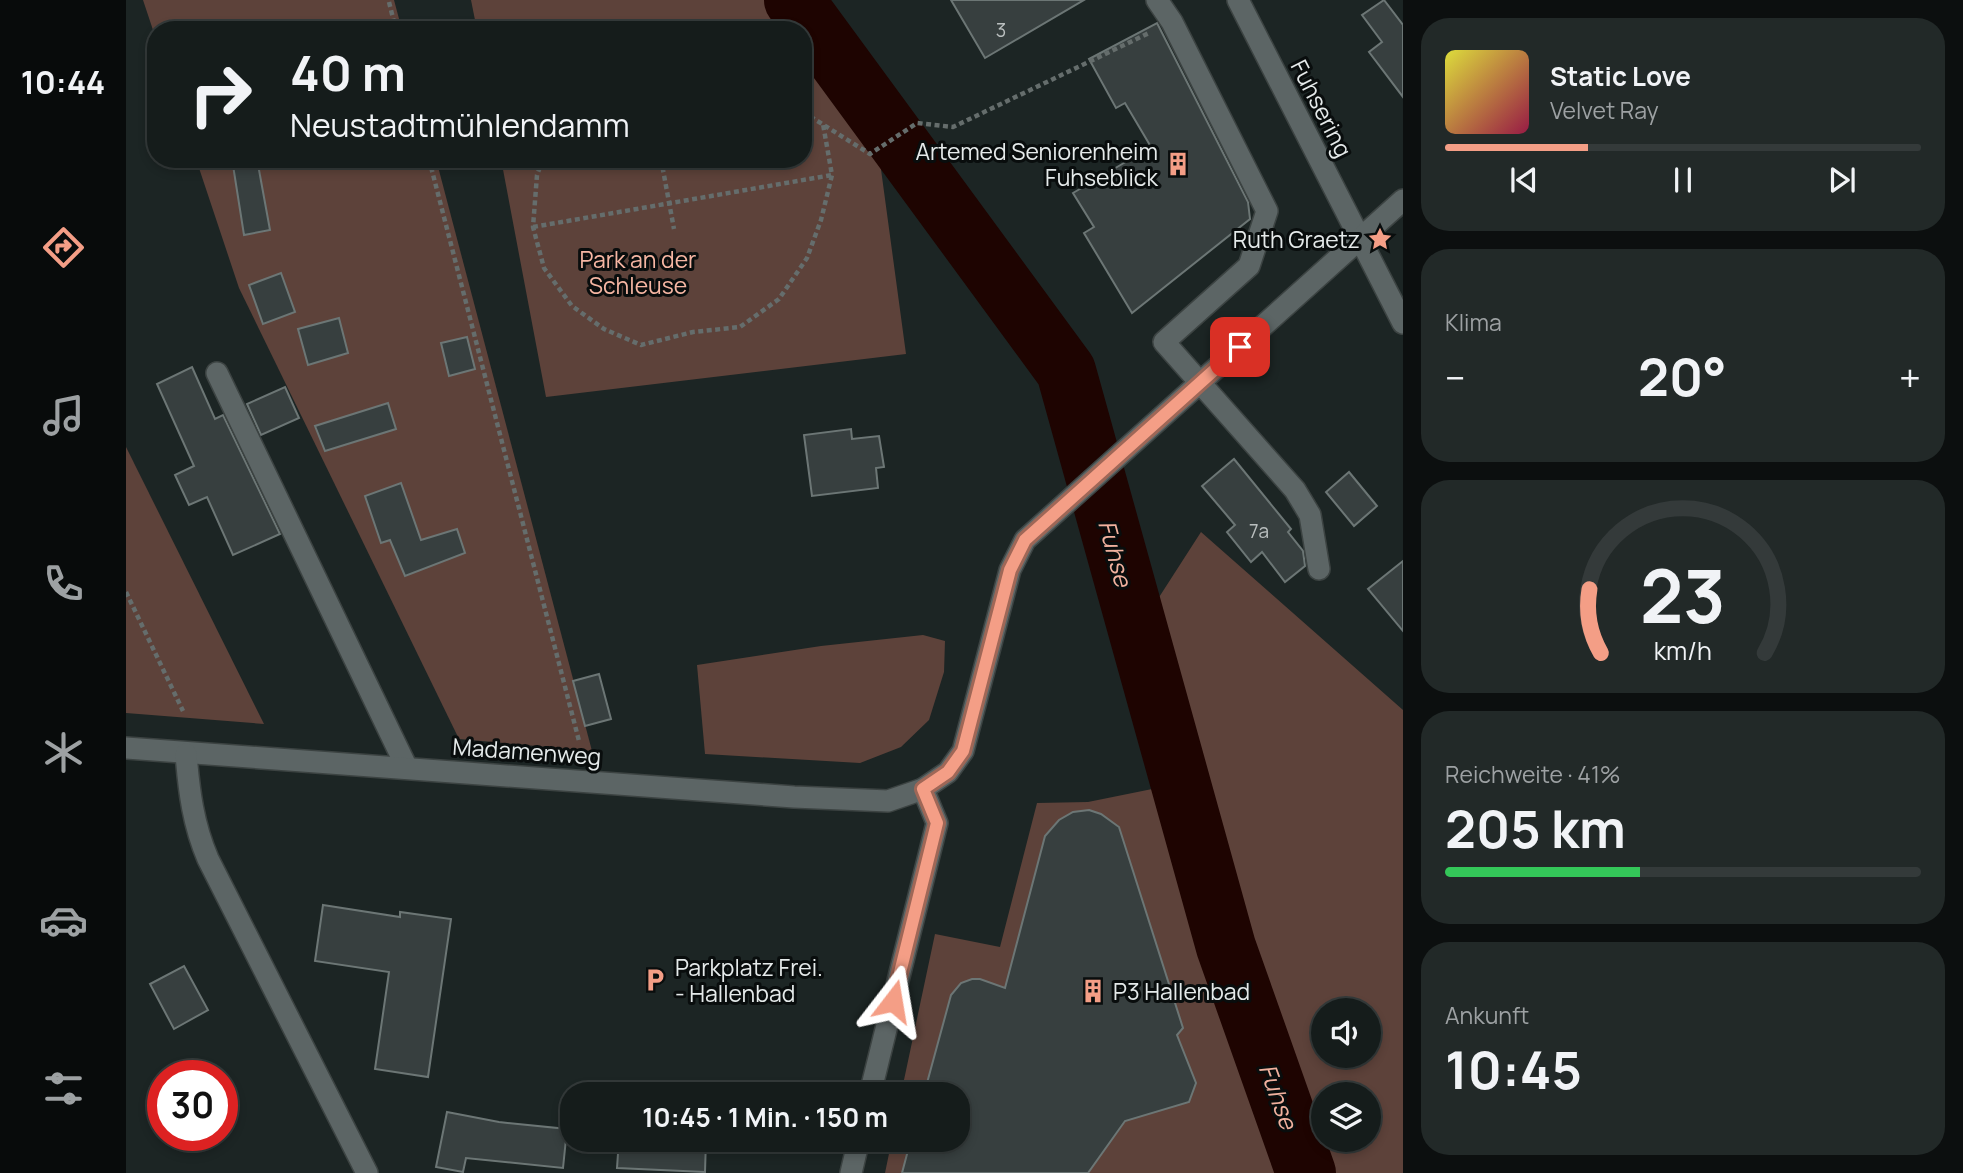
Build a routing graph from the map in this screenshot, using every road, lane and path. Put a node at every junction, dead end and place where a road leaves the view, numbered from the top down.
1 (1157, 0) edge
2 (1238, 0) edge
3 (389, 2) dead end
4 (394, 21) edge
5 (1172, 22) junction
6 (812, 117) edge
7 (823, 124) junction
8 (431, 168) edge
9 (540, 168) edge
10 (663, 168) edge
11 (832, 175) junction
12 (1403, 200) edge
13 (670, 202) junction
14 (533, 227) junction
15 (674, 229) dead end
16 (1359, 240) junction
17 (1403, 323) edge
18 (217, 373) dead end
19 (1200, 383) junction
20 (1319, 569) dead end
21 (126, 592) edge
22 (183, 711) dead end
23 (579, 741) dead end
24 (126, 748) edge
25 (186, 754) junction
26 (407, 768) junction
27 (923, 789) junction
28 (873, 1082) edge
29 (856, 1152) edge
30 (367, 1173) edge
31 (851, 1173) edge

1 - 5 street
2 - 16 street, Fuhsering
3 - 4 path
5 - 7 path
5 - 19 street
6 - 7 path
7 - 11 path
8 - 23 path
9 - 14 path
10 - 13 path
11 - 13 path
11 - 14 path
12 - 16 street, Madamenweg
13 - 14 path
13 - 15 path
16 - 17 street, Fuhsering
16 - 19 street, Madamenweg
18 - 26 street
19 - 20 street
19 - 27 street, Madamenweg
21 - 22 path
24 - 25 street, Madamenweg
25 - 26 street, Madamenweg
25 - 30 street
26 - 27 street, Madamenweg
27 - 28 street
29 - 31 street

